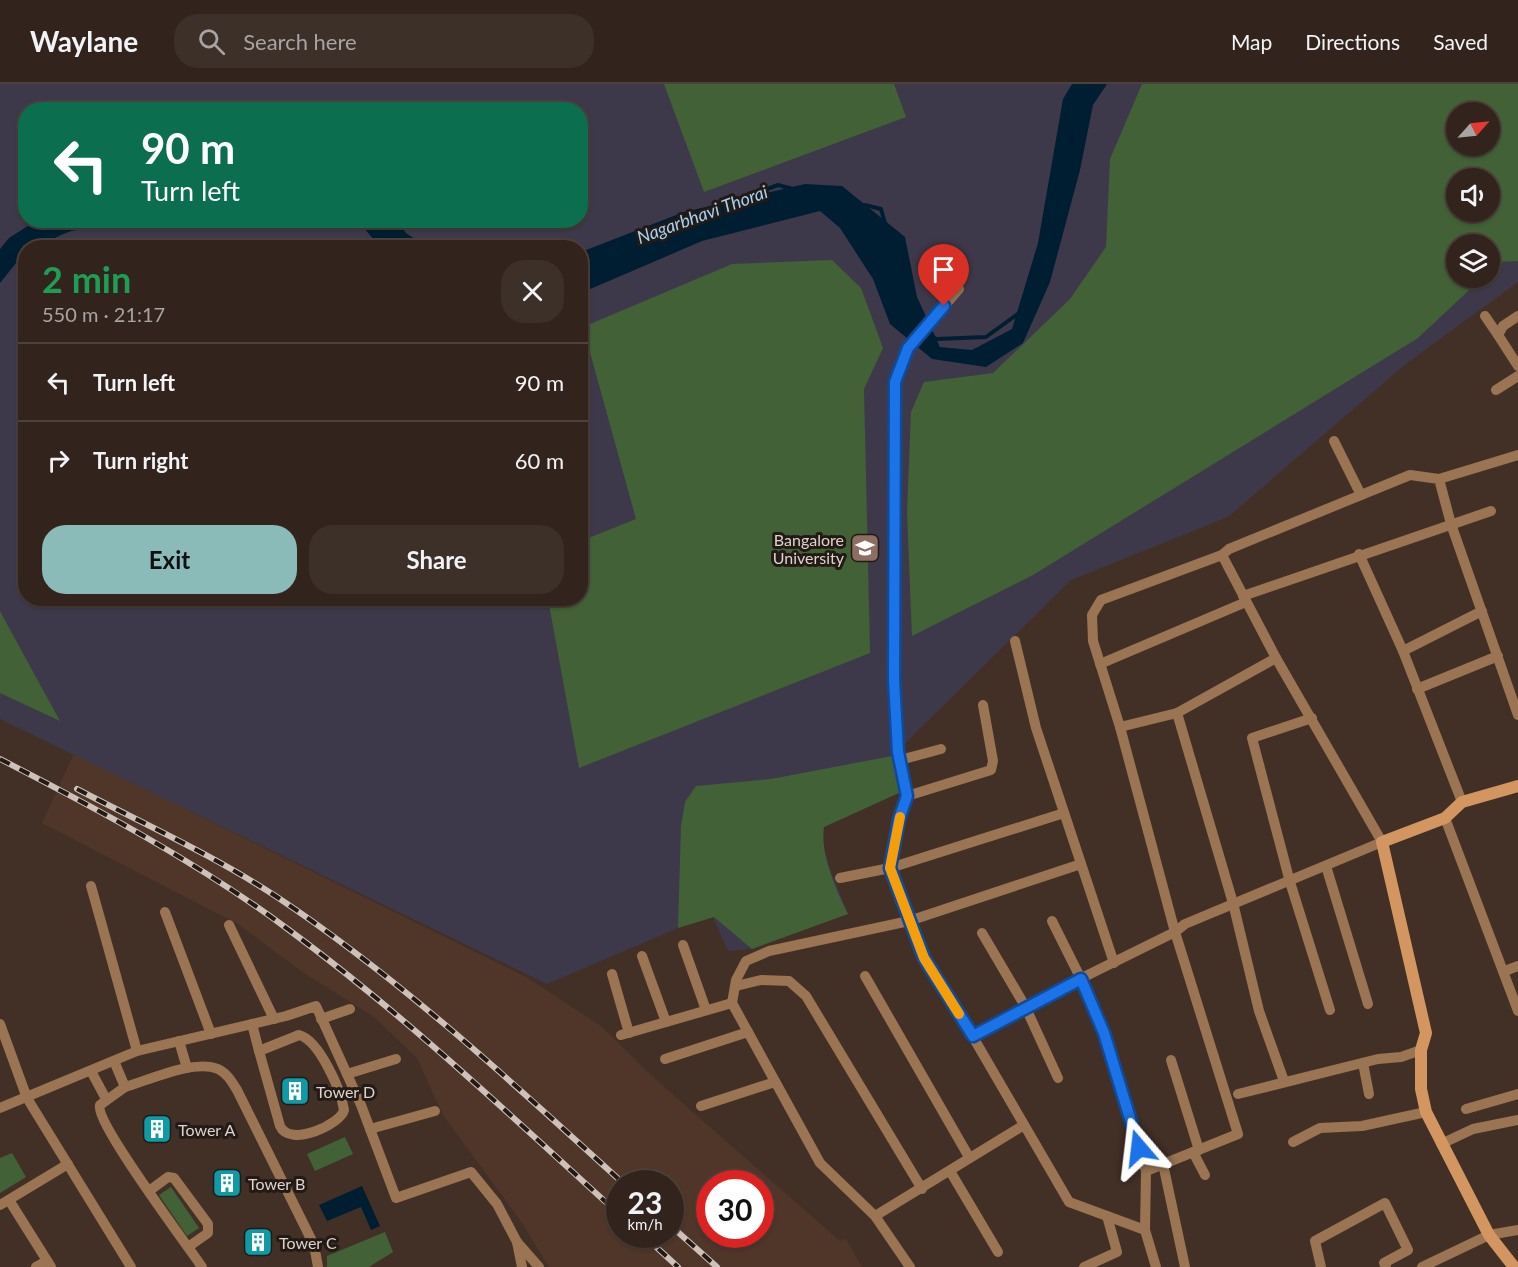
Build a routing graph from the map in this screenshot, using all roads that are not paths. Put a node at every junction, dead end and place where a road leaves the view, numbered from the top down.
1 (959, 289) dead end
2 (1485, 316) dead end
3 (1518, 316) edge
4 (1498, 334) junction
5 (1518, 366) edge
6 (1518, 376) edge
7 (1496, 390) dead end
8 (1334, 441) dead end
9 (1518, 456) edge
10 (1439, 479) junction
11 (1361, 495) junction
12 (1491, 511) dead end
13 (1451, 524) junction
14 (1359, 554) junction
15 (1222, 555) junction
16 (1245, 598) junction
17 (1482, 611) junction
18 (1015, 641) dead end
19 (1403, 651) junction
20 (1498, 657) junction
21 (1276, 658) junction
22 (1100, 664) junction
23 (1417, 689) junction
24 (983, 705) dead end
25 (1177, 713) junction
26 (1518, 715) edge
27 (1312, 718) junction
28 (1120, 727) junction
29 (940, 749) dead end
30 (900, 760) junction
31 (1518, 786) edge
32 (907, 796) junction
33 (1462, 802) junction
34 (1064, 813) junction
35 (1445, 818) junction
36 (1382, 842) junction
37 (1081, 864) junction
38 (1326, 866) junction
39 (890, 868) junction
40 (840, 878) dead end
41 (1290, 882) junction
42 (91, 886) dead end
43 (1233, 903) junction
44 (165, 912) dead end
45 (909, 921) junction
46 (1052, 921) dead end
47 (229, 924) dead end
48 (1175, 932) junction
49 (982, 933) dead end
50 (683, 945) dead end
51 (642, 956) dead end
52 (1114, 963) junction
53 (1518, 966) edge
54 (1505, 971) junction
55 (612, 974) dead end
56 (865, 976) dead end
57 (1081, 979) junction
58 (736, 986) junction
59 (732, 1003) junction
60 (1368, 1004) dead end
61 (1025, 1006) junction
62 (350, 1009) dead end
63 (706, 1010) junction
64 (1330, 1010) dead end
65 (1518, 1011) edge
66 (274, 1019) junction
67 (321, 1019) junction
68 (666, 1022) junction
69 (0, 1024) edge
70 (252, 1024) junction
71 (748, 1032) junction
72 (211, 1034) junction
73 (973, 1036) junction
74 (179, 1041) junction
75 (1420, 1050) junction
76 (137, 1051) junction
77 (259, 1051) junction
78 (396, 1059) dead end
79 (665, 1059) dead end
80 (1171, 1060) dead end
81 (114, 1061) junction
82 (1363, 1063) junction
83 (187, 1068) junction
84 (91, 1071) junction
85 (347, 1074) junction
86 (1058, 1078) dead end
87 (1284, 1081) junction
88 (775, 1082) junction
89 (125, 1087) junction
90 (1238, 1094) dead end
91 (1369, 1094) dead end
92 (1518, 1094) edge
93 (27, 1098) junction
94 (106, 1099) junction
95 (701, 1106) dead end
96 (0, 1108) edge
97 (1466, 1109) dead end
98 (435, 1111) dead end
99 (1426, 1112) junction
100 (1518, 1120) edge
101 (1024, 1125) junction
102 (370, 1129) junction
103 (1293, 1142) dead end
104 (1441, 1144) junction
105 (1196, 1151) junction
106 (969, 1157) junction
107 (68, 1164) junction
108 (1163, 1164) junction
109 (950, 1171) junction
110 (1146, 1171) junction
111 (1205, 1175) dead end
112 (922, 1189) junction
113 (149, 1191) junction
114 (4, 1202) edge
115 (875, 1216) junction
116 (1107, 1216) junction
117 (1144, 1230) junction
118 (1518, 1230) edge
119 (1489, 1235) junction
120 (517, 1242) junction
121 (188, 1247) junction
122 (998, 1252) dead end
123 (49, 1264) edge
124 (1511, 1266) edge
125 (36, 1267) edge
126 (130, 1267) edge
127 (202, 1267) edge
128 (318, 1267) edge
129 (522, 1267) edge
130 (539, 1267) edge
131 (910, 1267) edge
132 (1084, 1267) edge
133 (1156, 1267) edge
134 (1185, 1267) edge
135 (1321, 1267) edge
136 (1386, 1267) edge
137 (1422, 1267) edge

1 - 30 street
2 - 4 street
3 - 4 street
4 - 5 street
6 - 7 street
8 - 11 street
9 - 10 street
10 - 11 street
10 - 13 street
11 - 15 street
12 - 13 street
13 - 14 street
13 - 17 street
14 - 16 street
14 - 19 street
15 - 16 street
15 - 22 street
16 - 21 street
16 - 22 street
17 - 19 street
17 - 20 street
18 - 34 street
19 - 23 street
20 - 23 street
20 - 26 street
21 - 25 street
21 - 27 street
22 - 28 street
23 - 33 street
24 - 32 street
25 - 28 street
25 - 43 street
27 - 36 street
27 - 41 street
28 - 48 street
29 - 30 street
30 - 32 street
31 - 33 street
32 - 39 street
33 - 35 street
34 - 37 street
34 - 39 street
35 - 36 street
35 - 54 street
36 - 38 street
36 - 75 street
37 - 45 street
37 - 52 street
38 - 41 street
38 - 60 street
39 - 40 street
39 - 45 street
41 - 43 street
41 - 64 street
42 - 76 street
43 - 48 street
43 - 87 street
44 - 72 street
45 - 58 street
45 - 73 street
46 - 57 street
47 - 66 street
48 - 52 street
48 - 105 street
49 - 61 street
50 - 63 street
51 - 68 street
52 - 57 street
53 - 54 street
54 - 65 street
55 - 68 street
56 - 106 street
57 - 61 street
57 - 110 street
58 - 59 street
58 - 112 street
59 - 63 street
59 - 71 street
61 - 73 street
61 - 86 street
62 - 67 street
63 - 68 street
66 - 67 street
66 - 70 street
67 - 85 street
69 - 93 street
70 - 72 street
70 - 77 street
71 - 79 street
71 - 88 street
72 - 74 street
73 - 101 street
74 - 76 street
74 - 83 street
75 - 82 street
75 - 99 street
76 - 81 street
77 - 77 street
78 - 85 street
80 - 105 street
81 - 84 street
81 - 89 street
82 - 87 street
82 - 91 street
83 - 89 street
83 - 128 street
84 - 93 street
84 - 94 street
85 - 102 street
87 - 90 street
88 - 95 street
88 - 115 street
89 - 94 street
92 - 97 street
93 - 96 street
93 - 107 street
94 - 113 street
98 - 102 street
99 - 103 street
99 - 104 street
100 - 104 street
101 - 106 street
101 - 116 street
102 - 120 street
104 - 119 street
105 - 108 street
105 - 111 street
106 - 109 street
107 - 114 street
107 - 126 street
108 - 110 street
108 - 134 street
109 - 112 street
109 - 122 street
110 - 117 street
112 - 115 street
113 - 121 street
113 - 121 street
114 - 123 street
115 - 131 street
116 - 117 street
116 - 132 street
117 - 133 street
118 - 119 street
119 - 124 street
119 - 137 street
120 - 129 street
120 - 130 street
121 - 127 street
123 - 125 street
135 - 136 street

